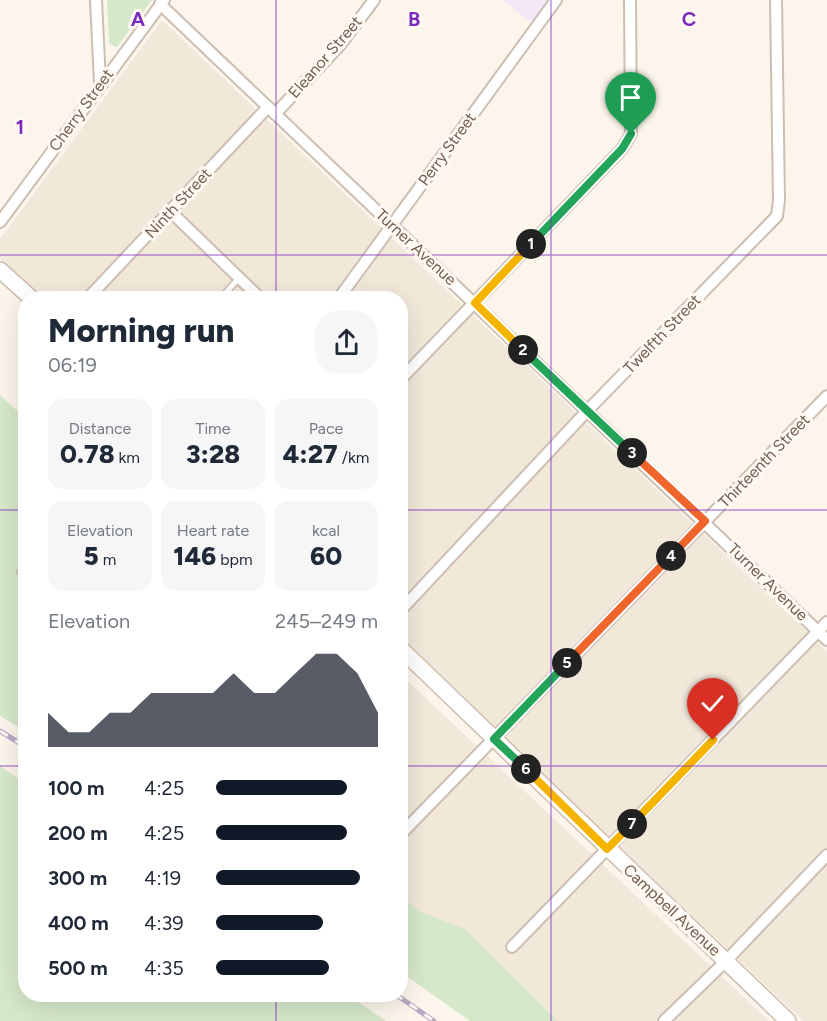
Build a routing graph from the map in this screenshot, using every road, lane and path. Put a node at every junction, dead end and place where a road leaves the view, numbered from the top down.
1 (96, 0) edge
2 (374, 0) edge
3 (556, 0) edge
4 (630, 0) edge
5 (776, 0) edge
6 (162, 2) edge
7 (100, 83) junction
8 (272, 110) junction
9 (170, 211) junction
10 (0, 222) edge
11 (392, 225) junction
12 (0, 270) edge
13 (239, 278) junction
14 (23, 291) edge
15 (95, 291) edge
16 (227, 291) edge
17 (253, 291) edge
18 (344, 291) edge
19 (475, 303) junction
20 (408, 372) edge
21 (827, 396) edge
22 (587, 411) junction
23 (705, 521) junction
24 (408, 602) edge
25 (827, 622) edge
26 (818, 631) junction
27 (827, 640) edge
28 (408, 656) edge
29 (494, 739) junction
30 (408, 827) edge
31 (607, 849) junction
32 (827, 855) edge
33 (512, 947) dead end
34 (726, 961) junction
35 (664, 1021) edge
36 (788, 1021) edge

1 - 7 street
2 - 8 street, Eleanor Street
3 - 11 street, Perry Street
4 - 19 street
5 - 22 street, Twelfth Street
6 - 7 street, Cherry Street
6 - 8 street, Turner Avenue
7 - 10 street, Cherry Street
8 - 9 street, Ninth Street
8 - 11 street, Turner Avenue
9 - 13 street
9 - 15 street, Ninth Street
11 - 18 street, Perry Street
11 - 19 street, Turner Avenue
12 - 14 street
13 - 16 lane
13 - 17 street
19 - 20 street
19 - 22 street, Turner Avenue
21 - 23 street, Thirteenth Street
22 - 23 street, Turner Avenue
22 - 24 street, Twelfth Street
23 - 26 street, Turner Avenue
23 - 29 street, Thirteenth Street
25 - 26 street
26 - 27 street, Turner Avenue
26 - 31 street
28 - 29 street, Campbell Avenue
29 - 30 street, Thirteenth Street
29 - 31 street, Campbell Avenue
31 - 33 street
31 - 34 street, Campbell Avenue
32 - 34 street
34 - 35 street
34 - 36 street, Campbell Avenue

